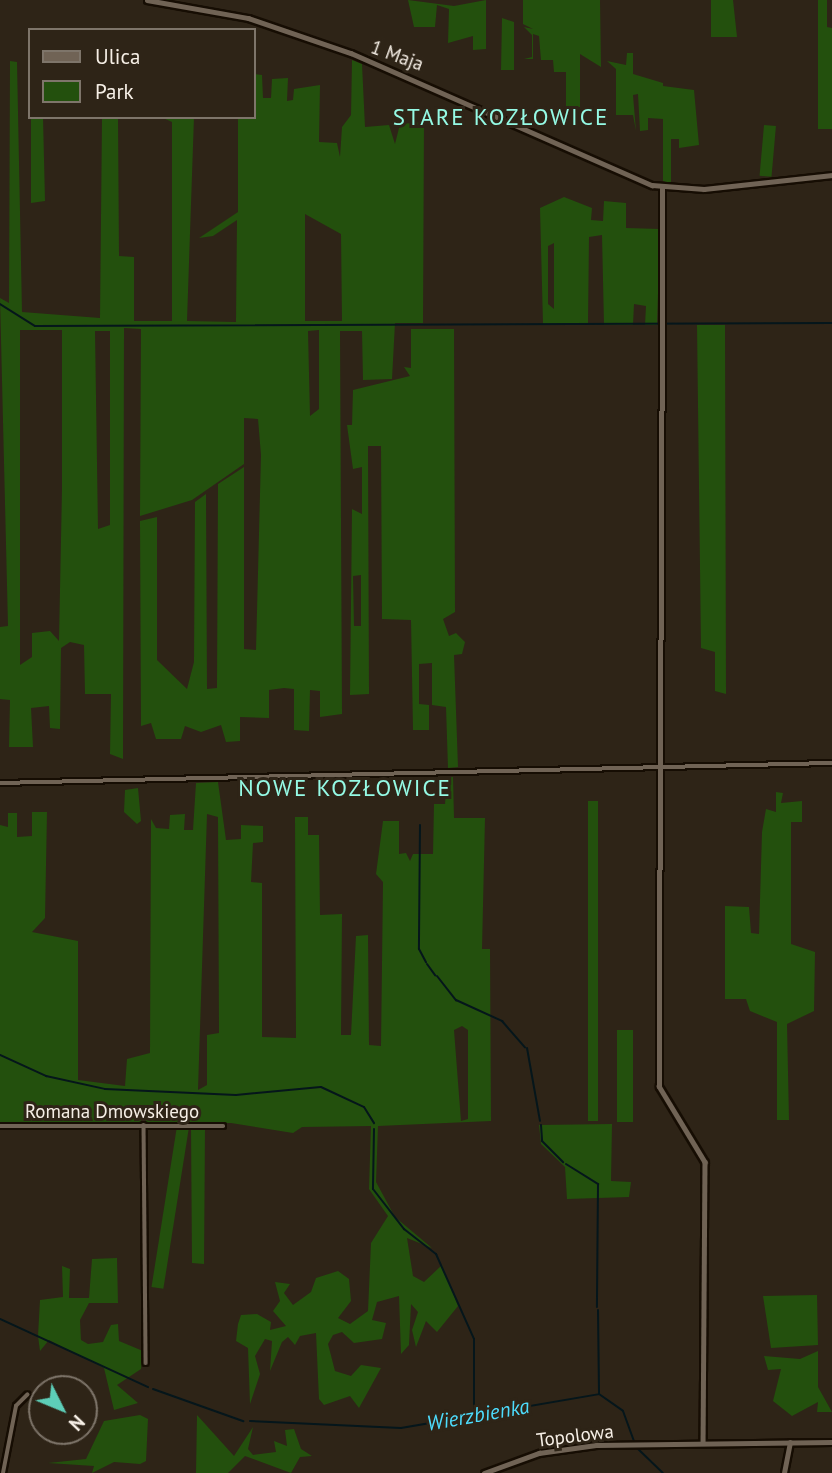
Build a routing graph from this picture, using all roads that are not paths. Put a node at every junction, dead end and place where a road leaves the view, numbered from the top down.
1 (147, 0) edge
2 (832, 175) edge
3 (663, 187) junction
4 (832, 763) edge
5 (658, 768) junction
6 (0, 783) edge
7 (144, 1125) junction
8 (0, 1126) edge
9 (223, 1126) dead end
10 (146, 1363) dead end
11 (27, 1395) dead end
12 (832, 1442) edge
13 (703, 1443) junction
14 (790, 1443) junction
15 (3, 1473) edge
16 (484, 1473) edge
17 (784, 1473) edge

1 - 3 street, 1 Maja
2 - 3 street, 1 Maja
3 - 5 street
4 - 5 street
5 - 6 street
5 - 13 street
7 - 8 street, Romana Dmowskiego
7 - 9 street, Romana Dmowskiego
7 - 10 street
11 - 15 street
12 - 14 street, Topolowa
13 - 14 street, Topolowa
13 - 16 street, Topolowa
14 - 17 street

